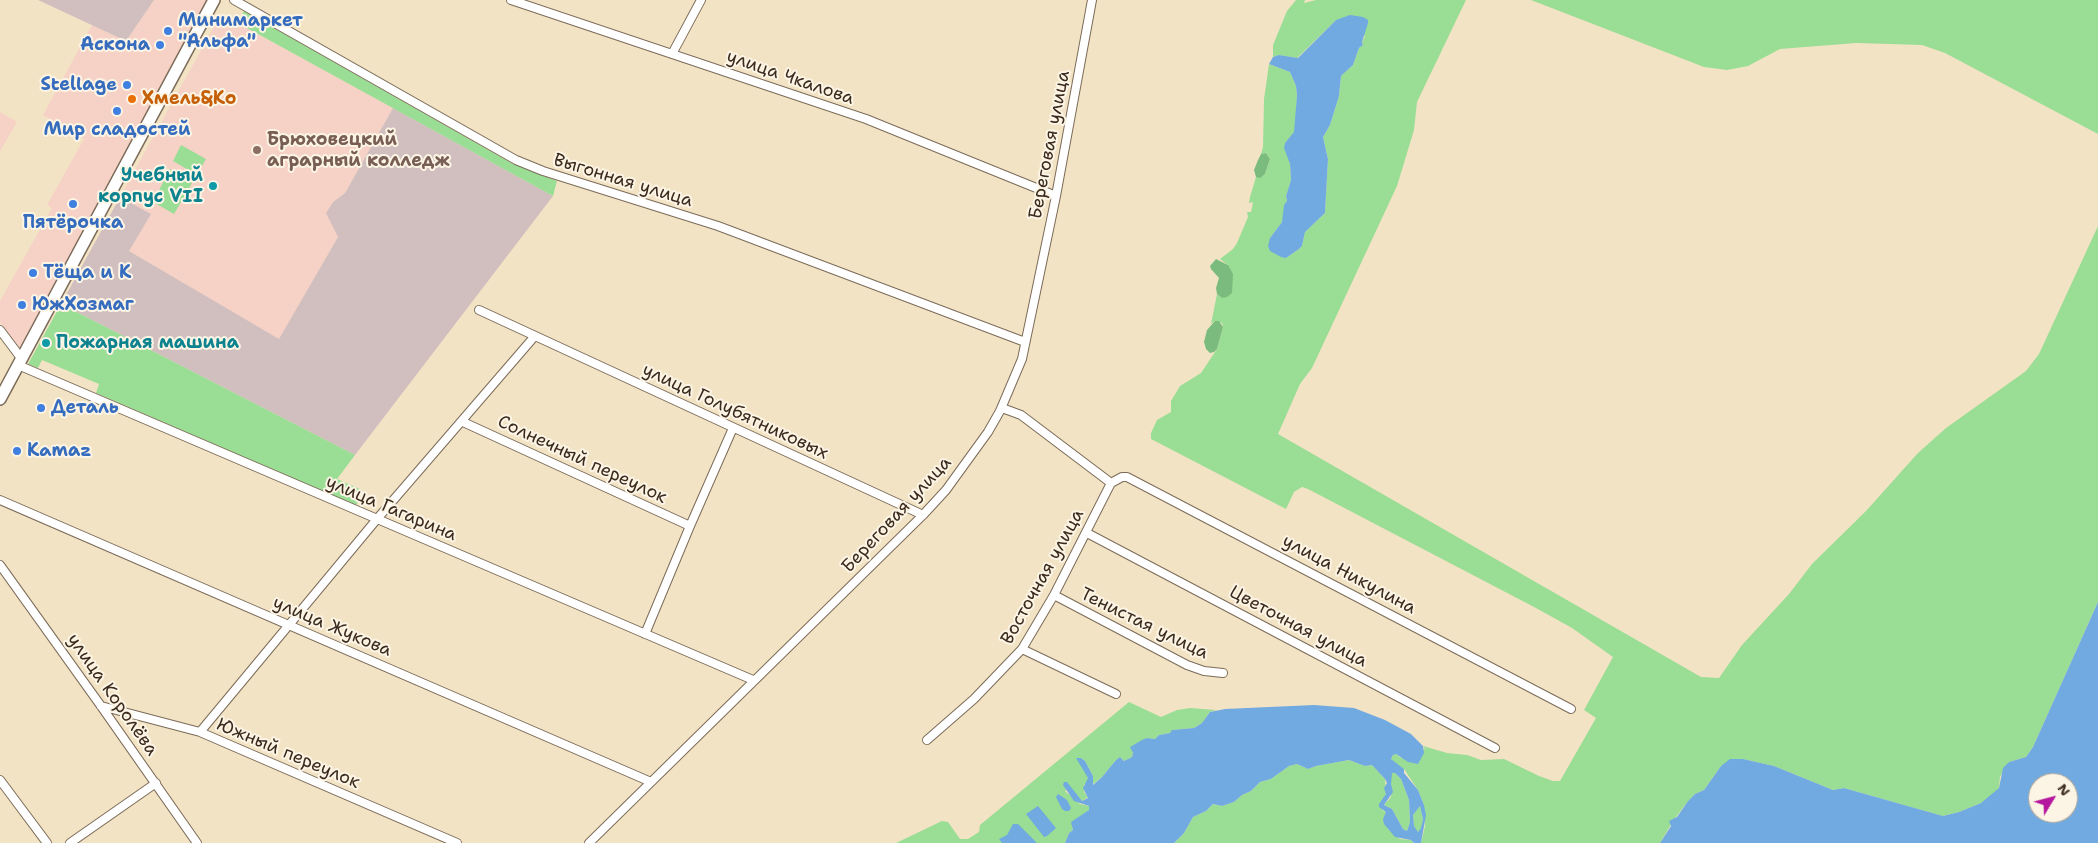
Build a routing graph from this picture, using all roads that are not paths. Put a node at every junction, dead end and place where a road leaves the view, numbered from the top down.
1 (214, 0) edge
2 (234, 0) edge
3 (511, 0) edge
4 (701, 0) edge
5 (1090, 2) edge
6 (672, 54) junction
7 (1056, 196) junction
8 (479, 310) dead end
9 (0, 330) edge
10 (534, 337) junction
11 (1025, 342) junction
12 (20, 362) junction
13 (0, 399) edge
14 (1002, 408) junction
15 (462, 422) junction
16 (733, 428) junction
17 (1111, 483) junction
18 (0, 500) edge
19 (923, 515) junction
20 (377, 519) junction
21 (690, 526) junction
22 (1087, 533) junction
23 (0, 565) edge
24 (1054, 595) junction
25 (289, 625) junction
26 (645, 634) junction
27 (1022, 649) junction
28 (1223, 673) dead end
29 (753, 680) junction
30 (1116, 694) dead end
31 (102, 706) junction
32 (1571, 709) dead end
33 (200, 732) junction
34 (927, 740) dead end
35 (1495, 748) dead end
36 (0, 780) edge
37 (651, 782) junction
38 (156, 783) junction
39 (47, 843) edge
40 (70, 843) edge
41 (197, 843) edge
42 (458, 843) edge
43 (589, 843) edge

1 - 12 street
2 - 11 street, Выгонная улица
3 - 6 street, улица Чкалова
4 - 6 street
5 - 7 street, Береговая улица
6 - 7 street, улица Чкалова
7 - 11 street, Береговая улица
8 - 10 street, улица Голубятниковых
9 - 12 street, улица Гагарина
10 - 15 street
10 - 16 street, улица Голубятниковых
11 - 14 street, Береговая улица
12 - 13 street
12 - 20 street, улица Гагарина
14 - 17 street
14 - 19 street, Береговая улица
15 - 20 street
15 - 21 street, Солнечный переулок
16 - 19 street, улица Голубятниковых
16 - 21 street
17 - 22 street, Восточная улица
17 - 32 street, улица Никулина
18 - 25 street, улица Жукова
19 - 29 street, Береговая улица
20 - 25 street
20 - 26 street, улица Гагарина
21 - 26 street
22 - 24 street, Восточная улица
22 - 35 street, Цветочная улица
23 - 31 street, улица Королёва
24 - 27 street, Восточная улица
24 - 28 street, Тенистая улица
25 - 33 street
25 - 37 street, улица Жукова
26 - 29 street, улица Гагарина
27 - 30 street
27 - 34 street, Восточная улица
29 - 37 street, Береговая улица
31 - 33 street, Южный переулок
31 - 38 street, улица Королёва
33 - 42 street, Южный переулок
36 - 39 street
37 - 43 street, Береговая улица
38 - 40 street
38 - 41 street, улица Королёва

